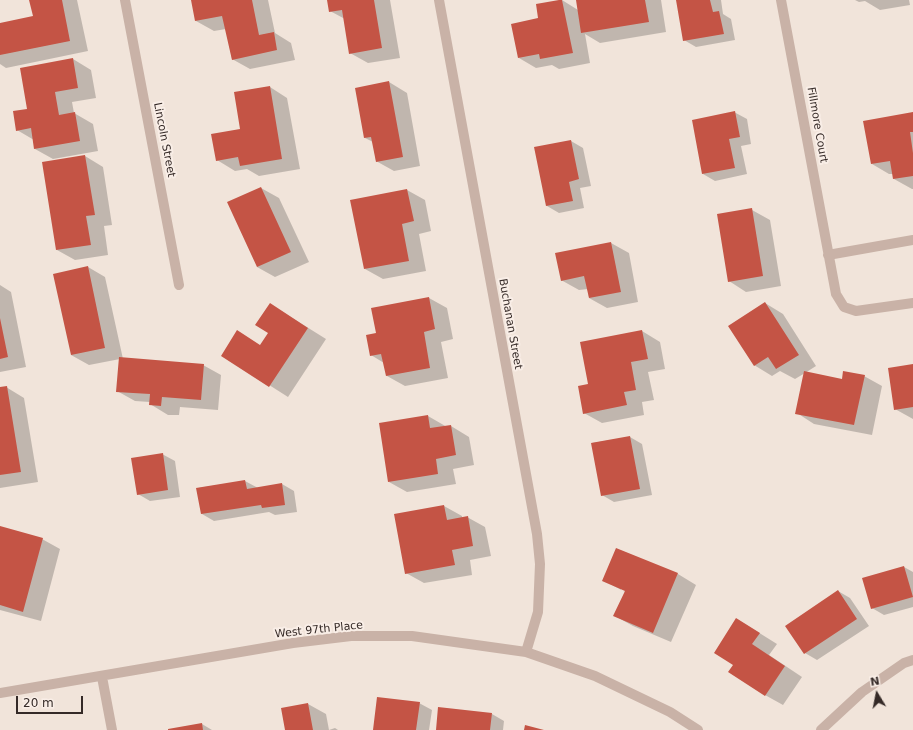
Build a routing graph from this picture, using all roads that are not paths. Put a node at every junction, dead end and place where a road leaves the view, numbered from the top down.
1 (125, 0) edge
2 (439, 0) edge
3 (781, 0) edge
4 (913, 240) edge
5 (828, 255) junction
6 (179, 285) dead end
7 (913, 303) edge
8 (526, 652) junction
9 (913, 660) edge
10 (102, 677) junction
11 (0, 693) edge
12 (112, 730) edge
13 (698, 730) edge
14 (821, 730) edge

1 - 6 street, Lincoln Street
2 - 8 street, Buchanan Street
3 - 5 street, Fillmore Court
4 - 5 street
5 - 7 street, Fillmore Court
8 - 10 street, West 97th Place
8 - 13 street, West 97th Place
9 - 14 street
10 - 11 street, West 97th Place
10 - 12 street

